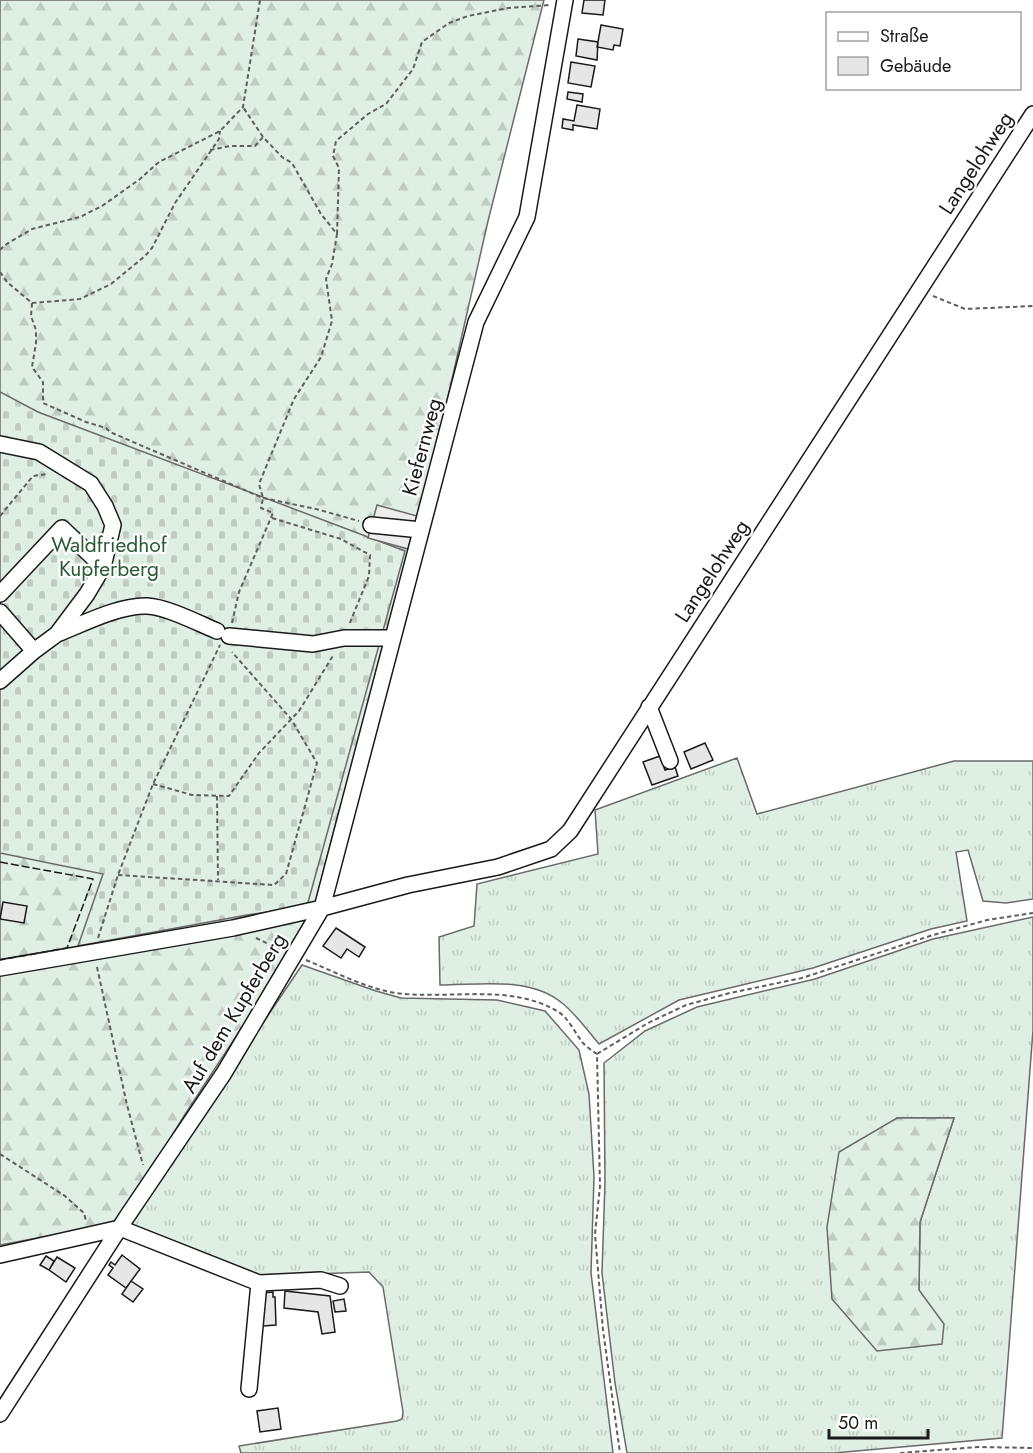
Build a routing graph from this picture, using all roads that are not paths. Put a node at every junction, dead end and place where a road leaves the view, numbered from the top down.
1 (565, 3) edge
2 (1033, 114) edge
3 (1, 446) edge
4 (371, 525) road end
5 (422, 530) junction
6 (103, 567) junction
7 (0, 594) edge
8 (0, 612) edge
9 (57, 634) junction
10 (393, 638) junction
11 (34, 651) junction
12 (0, 681) edge
13 (649, 707) junction
14 (670, 761) dead end
15 (322, 908) junction
16 (0, 968) edge
17 (120, 1228) junction
18 (0, 1255) edge
19 (259, 1282) junction
20 (340, 1286) dead end
21 (249, 1389) dead end
22 (0, 1414) edge

1 - 5 street, Kiefernweg
2 - 13 street, Langelohweg
3 - 6 street
4 - 5 street
5 - 10 street, Kiefernweg
6 - 7 street
6 - 9 street
8 - 11 street
9 - 10 street
9 - 11 street
10 - 15 street, Kiefernweg
11 - 12 street
13 - 14 street
13 - 15 street, Langelohweg
15 - 16 street, Auf dem Kupferberg
15 - 17 street, Auf dem Kupferberg
17 - 18 street
17 - 19 street
17 - 22 street, Auf dem Kupferberg
19 - 20 street
19 - 21 street

